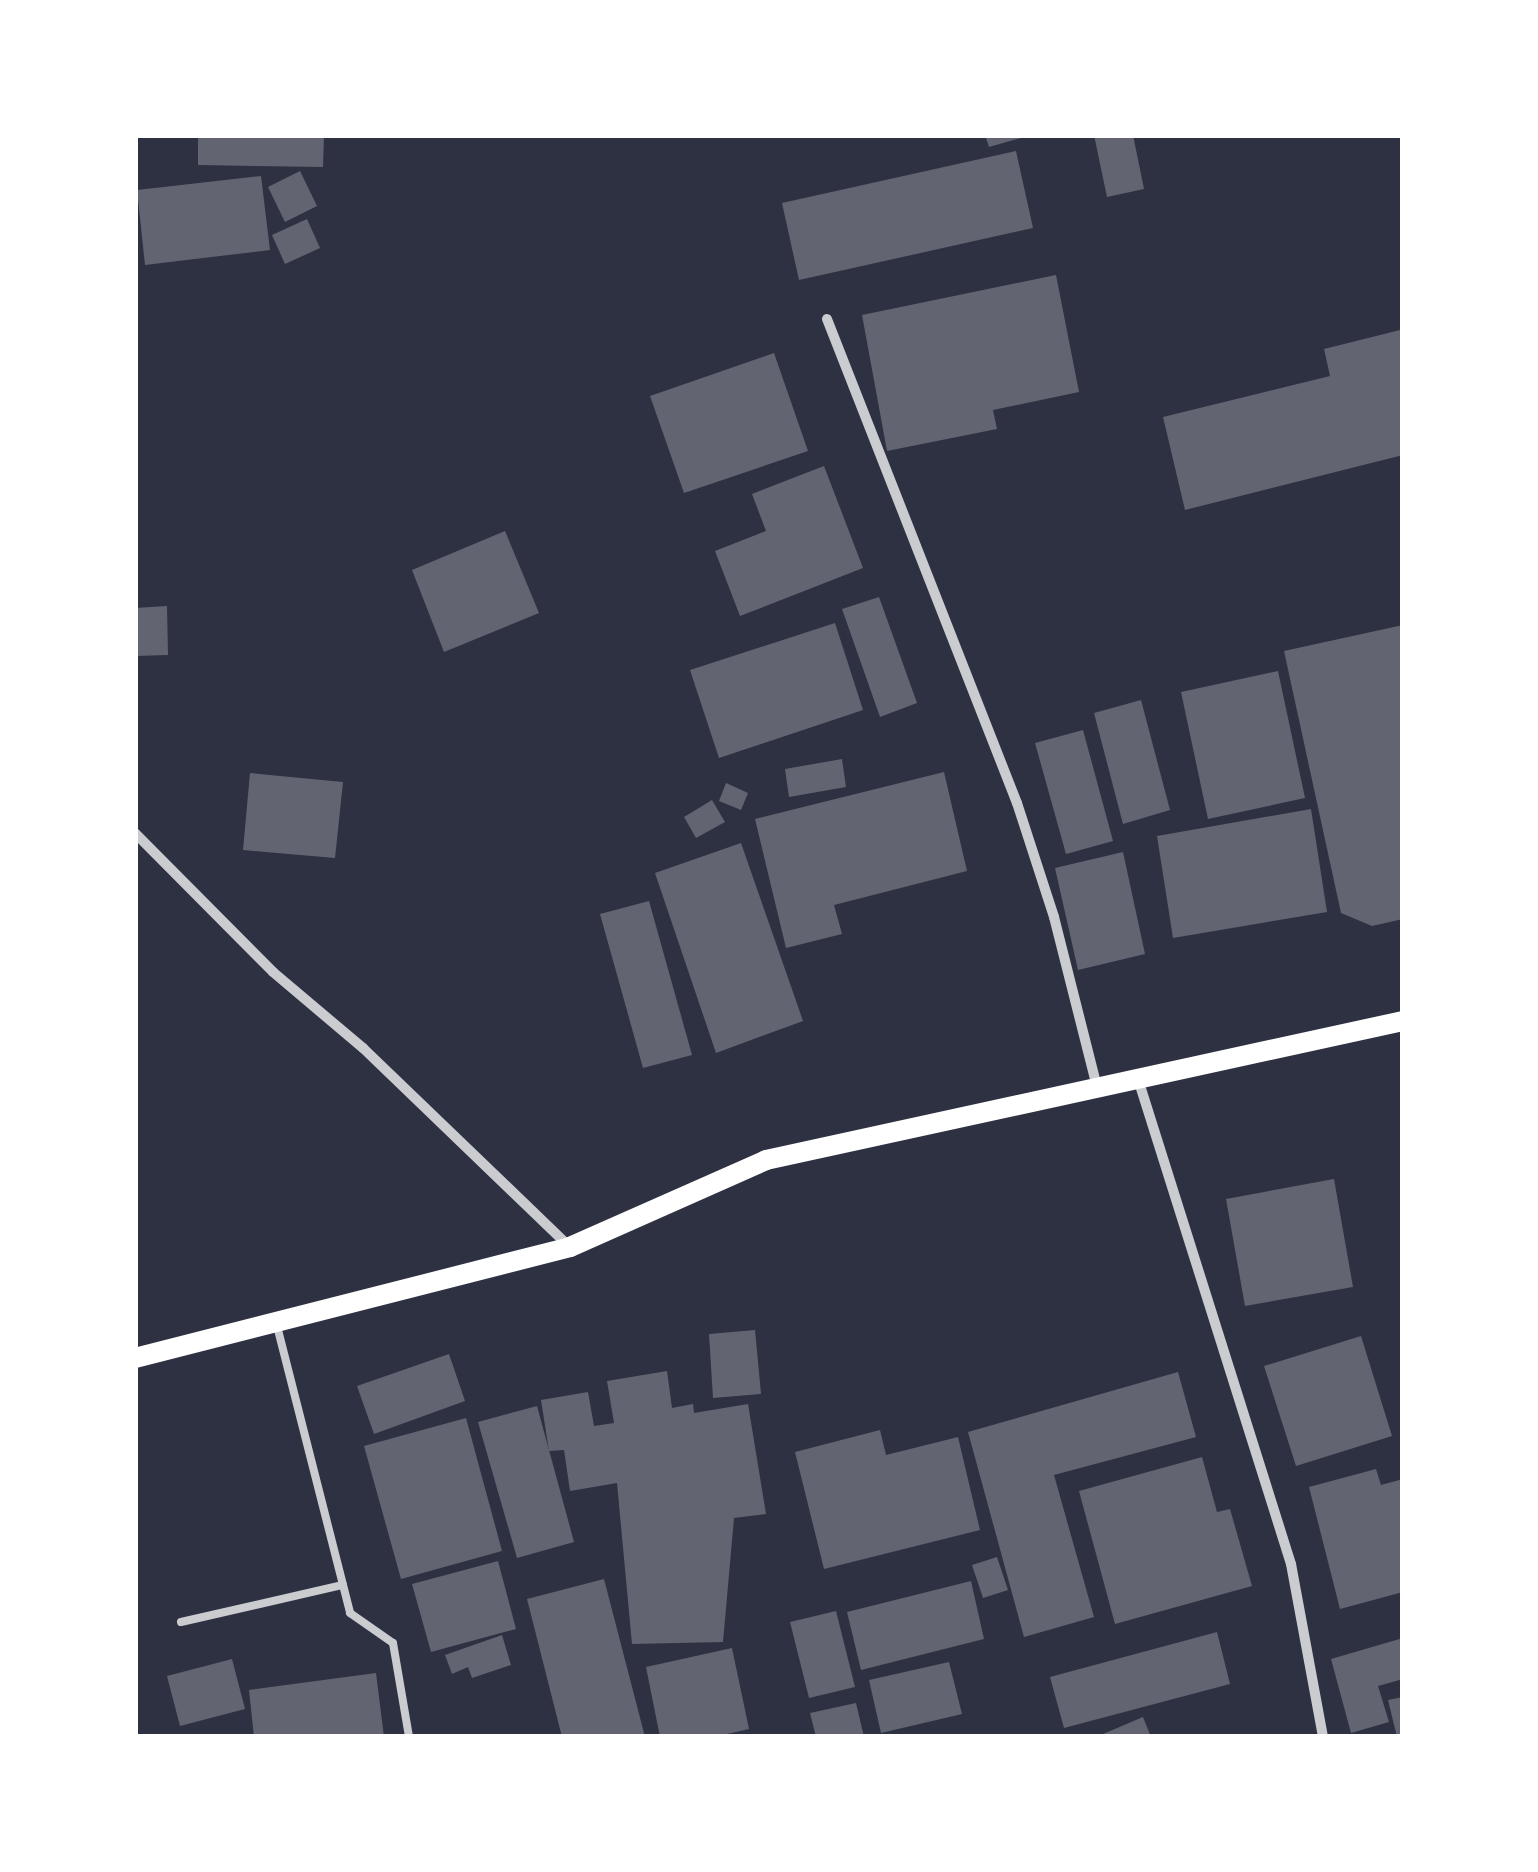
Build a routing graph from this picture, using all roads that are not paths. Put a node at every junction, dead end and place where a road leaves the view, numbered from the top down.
1 (827, 320) dead end
2 (135, 833) edge
3 (1403, 1021) edge
4 (1138, 1078) junction
5 (1097, 1087) junction
6 (570, 1247) junction
7 (276, 1322) junction
8 (135, 1358) edge
9 (343, 1586) junction
10 (182, 1622) dead end
11 (409, 1737) edge
12 (1324, 1737) edge

1 - 5 street
2 - 6 street
3 - 4 main road
4 - 5 main road
4 - 12 street
5 - 6 main road
6 - 7 main road
7 - 8 main road
7 - 9 lane
9 - 10 lane
9 - 11 lane

